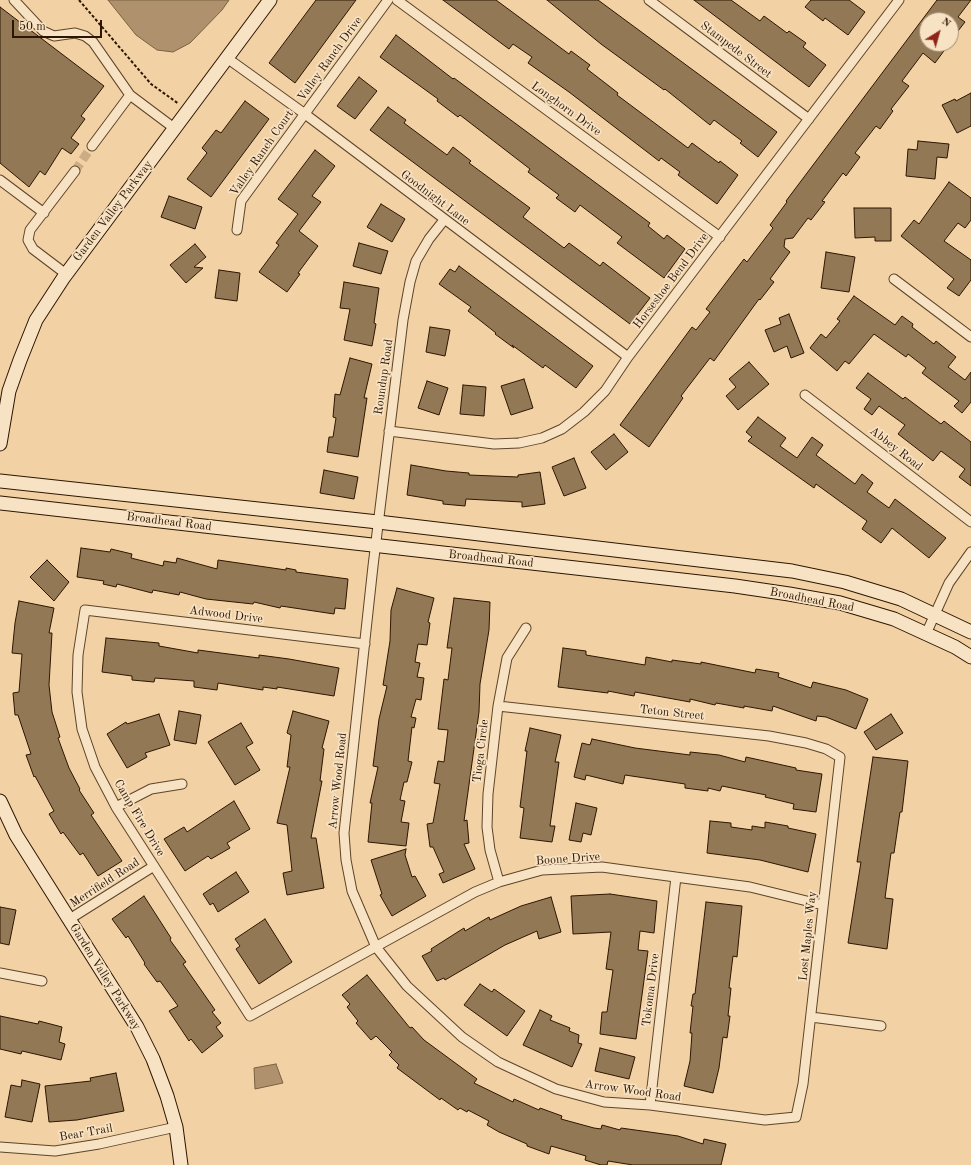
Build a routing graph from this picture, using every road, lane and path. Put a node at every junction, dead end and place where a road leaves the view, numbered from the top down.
1 (14, 0) edge
2 (80, 0) edge
3 (270, 0) edge
4 (388, 0) edge
5 (398, 0) edge
6 (649, 0) edge
7 (898, 0) edge
8 (227, 58) junction
9 (130, 95) junction
10 (188, 110) junction
11 (305, 114) junction
12 (809, 119) junction
13 (174, 128) junction
14 (92, 146) tunnel mouth
15 (74, 171) tunnel mouth
16 (0, 180) edge
17 (44, 213) junction
18 (444, 220) junction
19 (237, 230) dead end
20 (720, 237) junction
21 (66, 274) junction
22 (894, 279) dead end
23 (971, 337) edge
24 (628, 357) junction
25 (805, 395) dead end
26 (389, 431) junction
27 (0, 444) edge
28 (0, 481) edge
29 (0, 502) edge
30 (378, 522) junction
31 (971, 522) edge
32 (375, 546) junction
33 (971, 552) edge
34 (84, 610) joint
35 (935, 614) junction
36 (526, 628) dead end
37 (971, 632) edge
38 (926, 634) junction
39 (364, 644) junction
40 (971, 657) edge
41 (498, 706) junction
42 (840, 757) joint
43 (182, 784) dead end
44 (0, 801) edge
45 (116, 807) junction
46 (154, 866) junction
47 (676, 877) junction
48 (499, 882) junction
49 (823, 905) junction
50 (68, 920) junction
51 (376, 947) junction
52 (0, 973) edge
53 (42, 981) dead end
54 (250, 1016) joint
55 (811, 1017) junction
56 (881, 1026) dead end
57 (650, 1105) junction
58 (796, 1117) joint
59 (176, 1127) junction
60 (0, 1147) edge
61 (181, 1165) edge

1 - 9 street
2 - 10 path
3 - 8 street, Garden Valley Parkway
4 - 11 street, Valley Ranch Drive
5 - 20 street, Longhorn Drive
6 - 12 street, Stampede Street
7 - 12 street, Horseshoe Bend Drive
8 - 10 street, Garden Valley Parkway
8 - 11 street, Goodnight Lane
9 - 13 street
9 - 14 street
10 - 13 street, Garden Valley Parkway
11 - 18 street, Goodnight Lane
11 - 19 street, Valley Ranch Court
12 - 20 street, Horseshoe Bend Drive
13 - 21 street, Garden Valley Parkway
15 - 17 street
16 - 17 street
17 - 21 street
18 - 24 street, Goodnight Lane
18 - 26 street, Roundup Road
20 - 24 street, Horseshoe Bend Drive
21 - 27 street, Garden Valley Parkway
22 - 23 street
24 - 26 street, Horseshoe Bend Drive
25 - 31 street, Abbey Road
26 - 30 street, Roundup Road
28 - 30 street, Broadhead Road
29 - 32 street, Broadhead Road
30 - 32 street, Roundup Road
30 - 35 street, Broadhead Road
32 - 38 street, Broadhead Road
32 - 39 street, Arrow Wood Road
33 - 35 street
34 - 39 street, Adwood Drive
34 - 45 street, Camp Fire Drive
35 - 37 street, Broadhead Road
35 - 38 street
36 - 41 street, Tioga Circle
38 - 40 street, Broadhead Road
39 - 51 street, Arrow Wood Road
41 - 42 street, Teton Street
41 - 48 street, Tioga Circle
42 - 49 street, Lost Maples Way
43 - 45 street
44 - 50 street, Garden Valley Parkway
45 - 46 street, Camp Fire Drive
46 - 50 street, Merrifield Road
46 - 54 street, Camp Fire Drive
47 - 48 street, Boone Drive
47 - 49 street, Boone Drive
47 - 57 street, Tokoma Drive
48 - 51 street, Boone Drive
49 - 55 street, Lost Maples Way
50 - 59 street, Garden Valley Parkway
51 - 54 street, Boone Drive
51 - 57 street, Arrow Wood Road
52 - 53 street
55 - 56 street
55 - 58 street, Lost Maples Way
57 - 58 street, Arrow Wood Road
59 - 60 street, Bear Trail
59 - 61 street, Garden Valley Parkway

